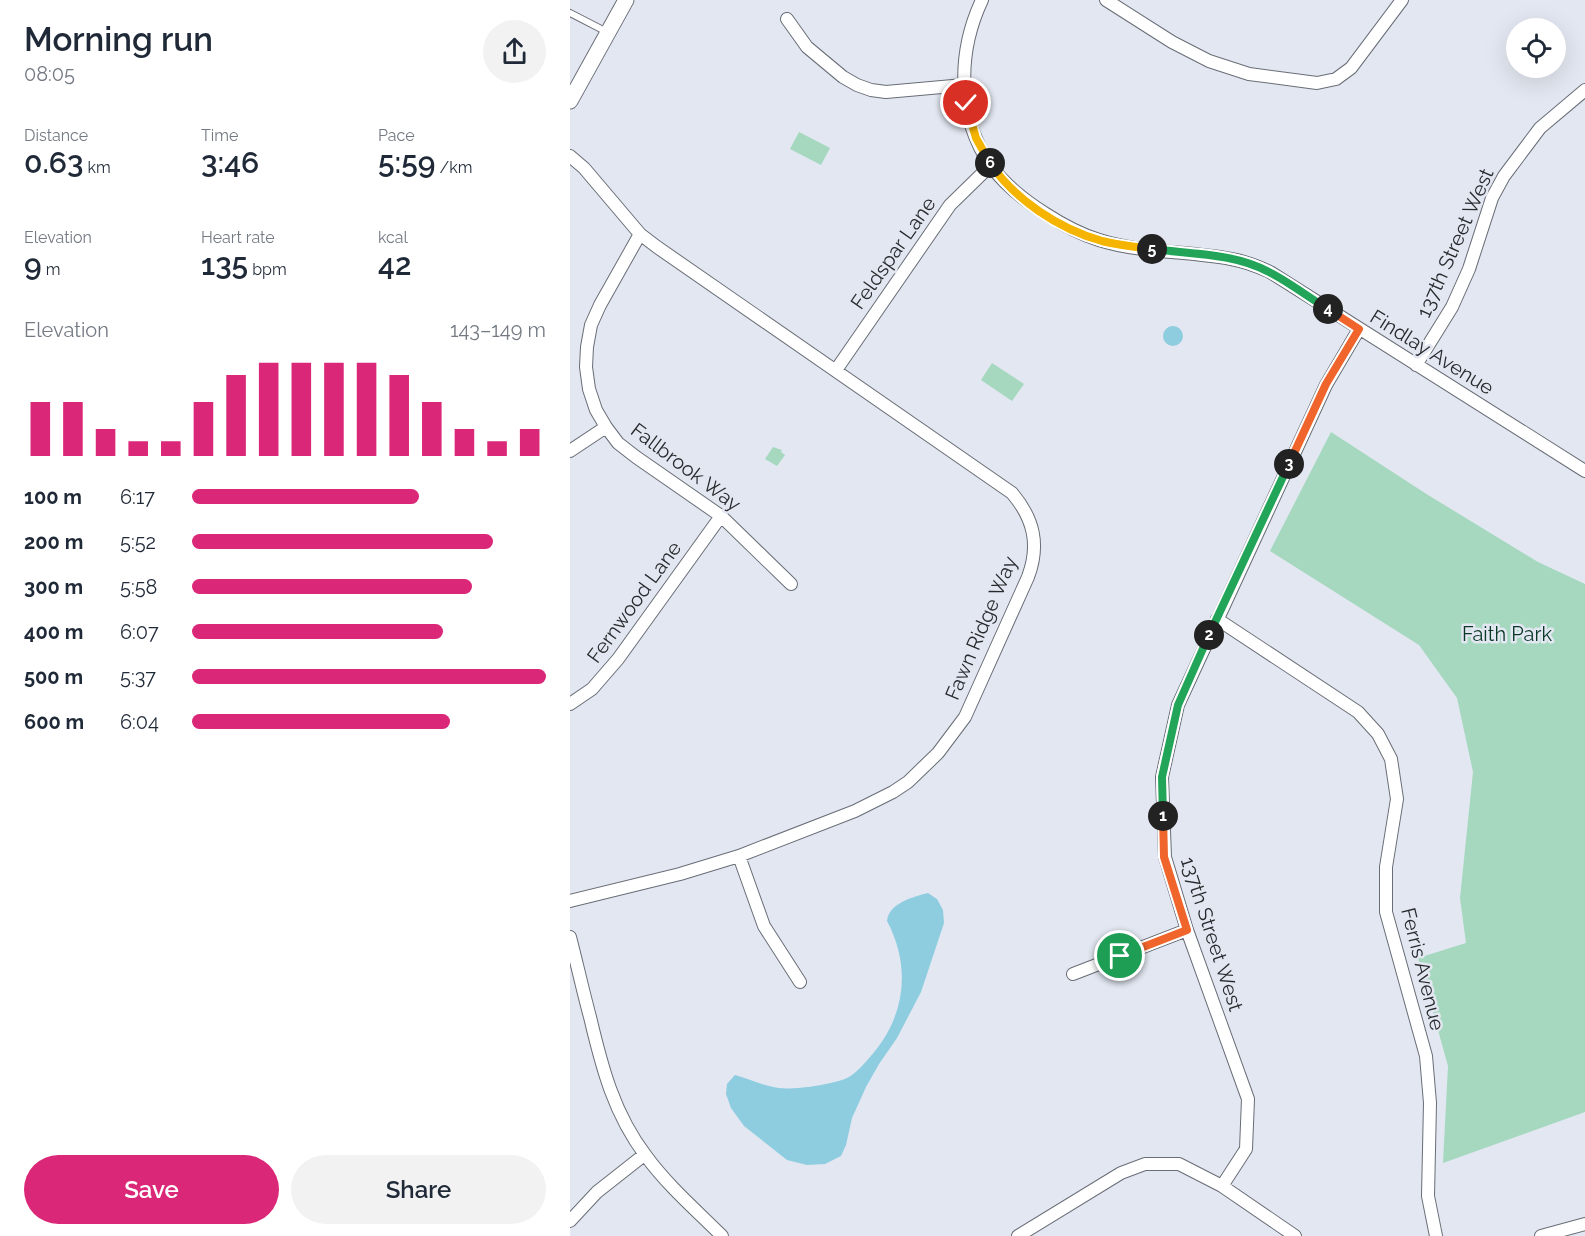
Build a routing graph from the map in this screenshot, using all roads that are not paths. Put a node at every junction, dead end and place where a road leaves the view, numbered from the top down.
1 (626, 0) edge
2 (982, 0) edge
3 (1106, 0) edge
4 (1402, 0) edge
5 (570, 13) edge
6 (787, 19) dead end
7 (608, 32) junction
8 (963, 85) junction
9 (1585, 90) edge
10 (570, 101) edge
11 (570, 156) edge
12 (991, 165) junction
13 (640, 234) junction
14 (1359, 329) junction
15 (1416, 365) junction
16 (836, 370) junction
17 (606, 427) junction
18 (570, 451) edge
19 (1585, 471) edge
20 (721, 516) junction
21 (790, 584) dead end
22 (1217, 619) junction
23 (570, 704) edge
24 (739, 856) junction
25 (570, 901) edge
26 (1187, 930) junction
27 (570, 937) edge
28 (1073, 974) dead end
29 (800, 982) dead end
30 (644, 1155) junction
31 (1222, 1186) junction
32 (570, 1221) edge
33 (1585, 1224) edge
34 (722, 1236) edge
35 (1018, 1236) edge
36 (1295, 1236) edge
37 (1436, 1236) edge
38 (1541, 1236) edge

1 - 7 street
2 - 8 street, Findlay Avenue
3 - 4 street
5 - 7 lane
6 - 8 street
7 - 10 street
8 - 12 street, Findlay Avenue
9 - 15 street, 137th Street West
11 - 13 street, Fawn Ridge Way
12 - 14 street, Findlay Avenue
12 - 16 street, Feldspar Lane
13 - 16 street, Fawn Ridge Way
13 - 17 street, Fallbrook Way
14 - 15 street, Findlay Avenue
14 - 22 street, 137th Street West
15 - 19 street, Findlay Avenue
16 - 24 street, Fawn Ridge Way
17 - 18 street
17 - 20 street, Fallbrook Way
20 - 21 street, Fallbrook Way
20 - 23 street, Fernwood Lane
22 - 26 street, 137th Street West
22 - 37 street, Ferris Avenue
24 - 25 street, Fawn Ridge Way
24 - 29 street
26 - 28 street
26 - 31 street, 137th Street West
27 - 30 street
30 - 32 street
30 - 34 street
31 - 35 street
31 - 36 street
33 - 38 street

